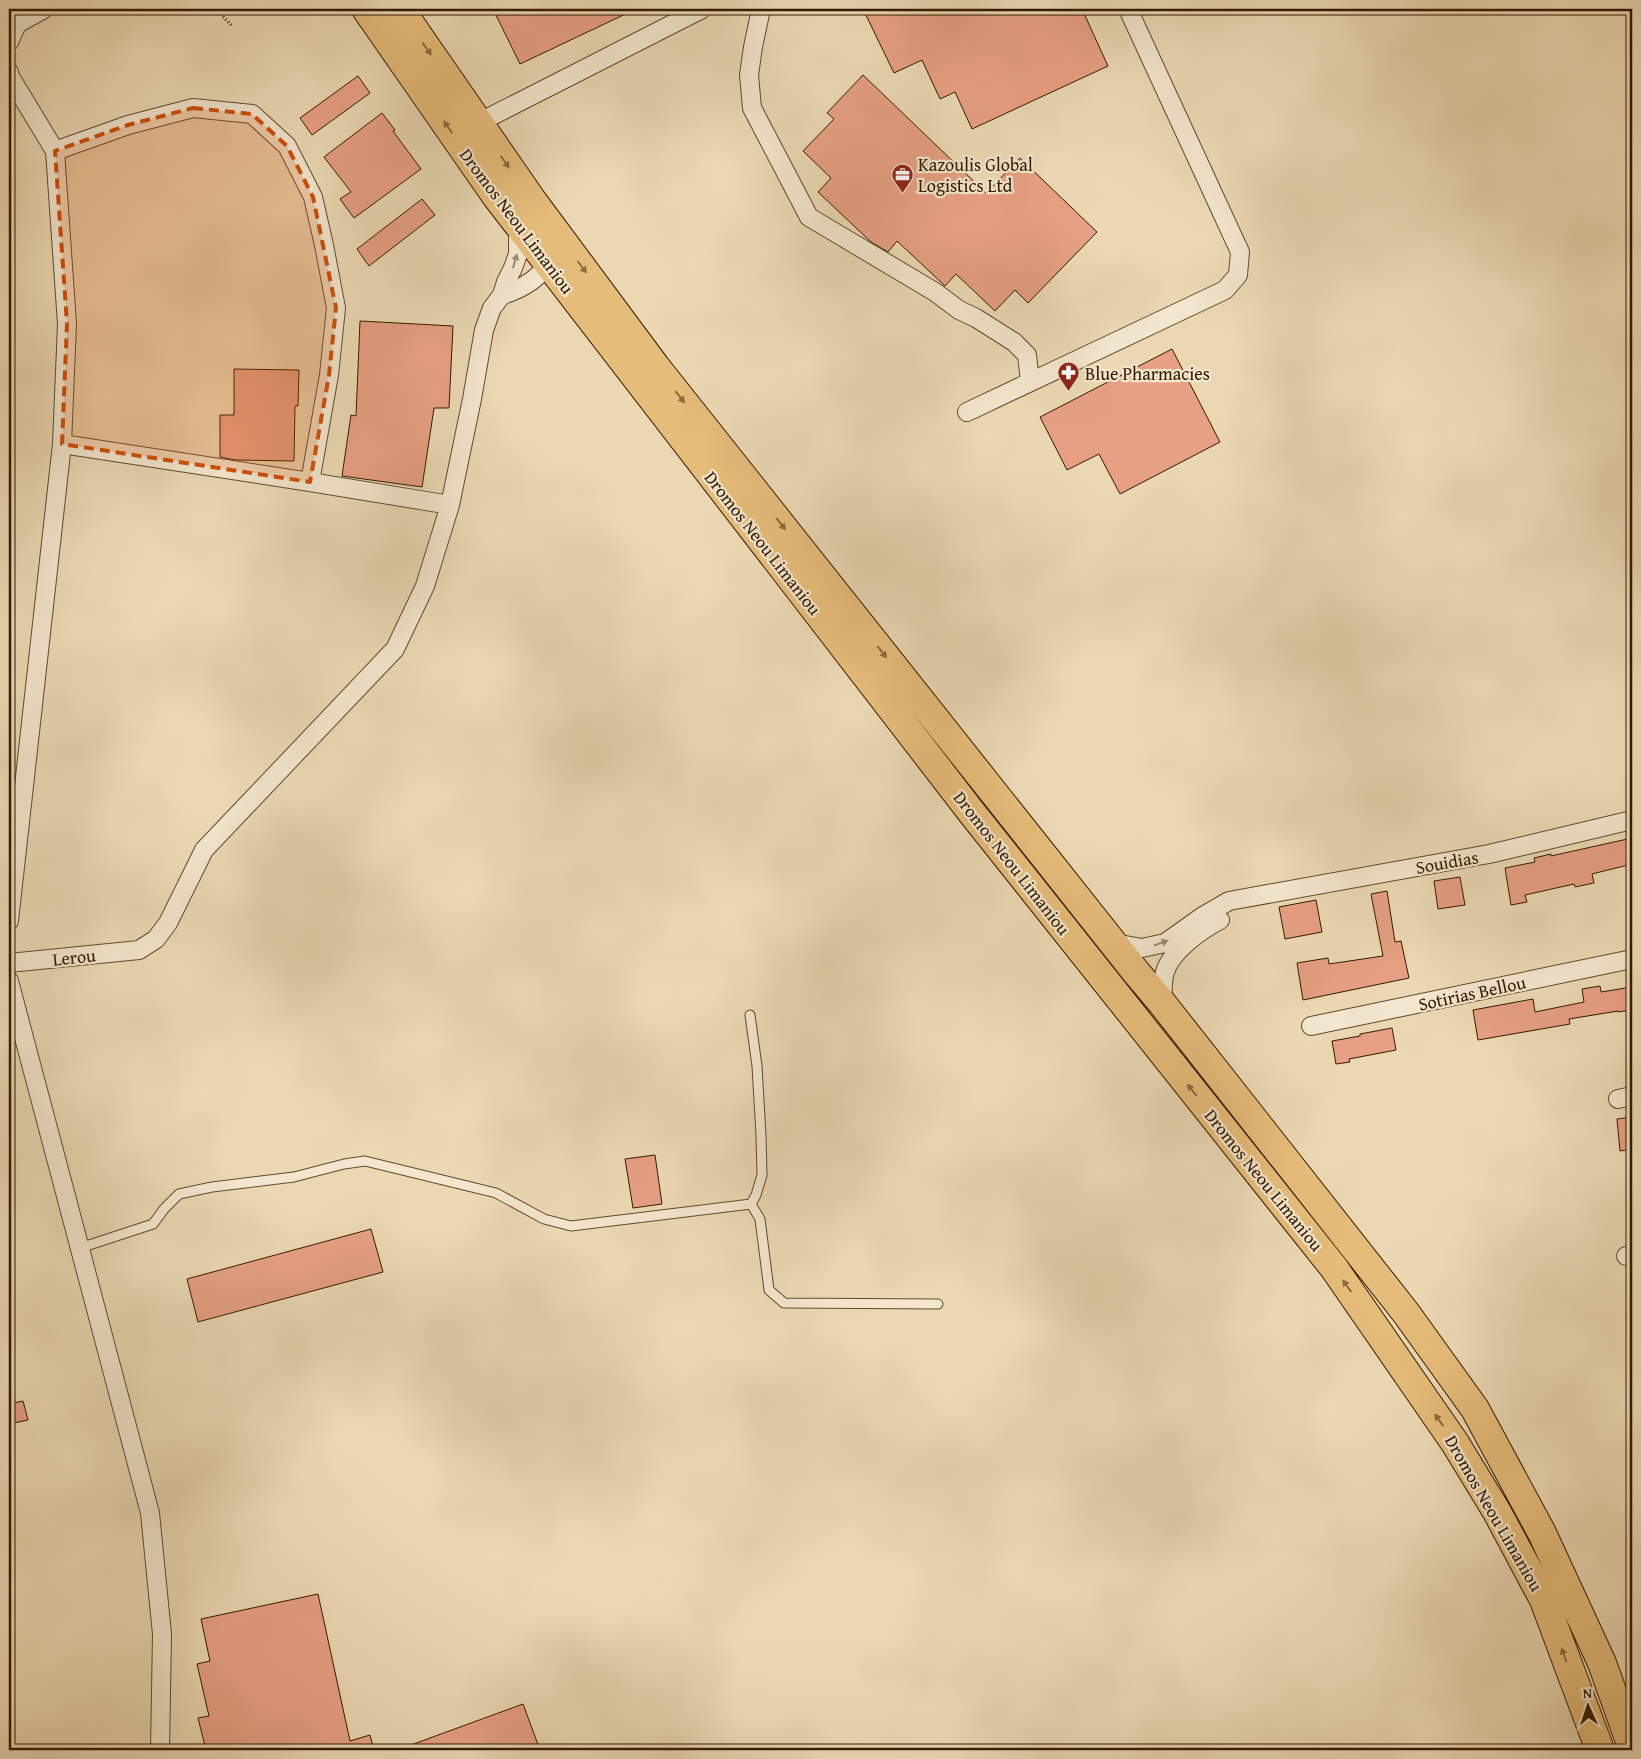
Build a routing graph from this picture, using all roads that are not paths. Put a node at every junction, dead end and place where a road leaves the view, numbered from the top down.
1 (44, 9) edge
2 (366, 9) edge
3 (400, 9) edge
4 (702, 9) edge
5 (762, 9) edge
6 (1128, 9) edge
7 (9, 42) edge
8 (9, 72) edge
9 (478, 123) junction
10 (55, 151) junction
11 (532, 200) junction
12 (518, 224) junction
13 (549, 265) junction
14 (502, 295) junction
15 (1030, 382) junction
16 (967, 412) dead end
17 (62, 444) junction
18 (310, 482) junction
19 (450, 505) junction
20 (1632, 820) edge
21 (1259, 897) junction
22 (9, 921) edge
23 (1114, 943) junction
24 (1632, 959) edge
25 (9, 963) edge
26 (9, 981) edge
27 (1162, 1003) junction
28 (750, 1015) dead end
29 (1311, 1026) dead end
30 (751, 1204) junction
31 (80, 1248) junction
32 (938, 1304) dead end
33 (1632, 1747) edge
34 (160, 1750) edge
35 (1600, 1750) edge

1 - 7 street
12 -> 2 main road, Dromos Neou Limaniou
3 -> 9 main road, Dromos Neou Limaniou
4 - 9 street
5 - 15 street
6 - 15 street
8 - 10 street
9 -> 11 main road, Dromos Neou Limaniou
10 - 17 street
10 - 18 street
11 - 13 street
11 -> 23 main road, Dromos Neou Limaniou
12 - 13 main road, Dromos Neou Limaniou
14 -> 12 street
13 - 14 street
35 -> 13 main road, Dromos Neou Limaniou
14 - 19 street
15 - 16 street
17 - 18 street
17 - 22 street
18 - 19 street
19 - 25 street, Lerou
20 - 21 street, Souidias
23 -> 21 street, Souidias
21 - 27 street, Souidias
23 - 27 main road, Dromos Neou Limaniou
24 - 29 street, Sotirias Bellou
26 - 31 street
27 - 33 main road, Dromos Neou Limaniou
28 - 30 lane
30 - 31 lane
30 - 32 lane
31 - 34 street

